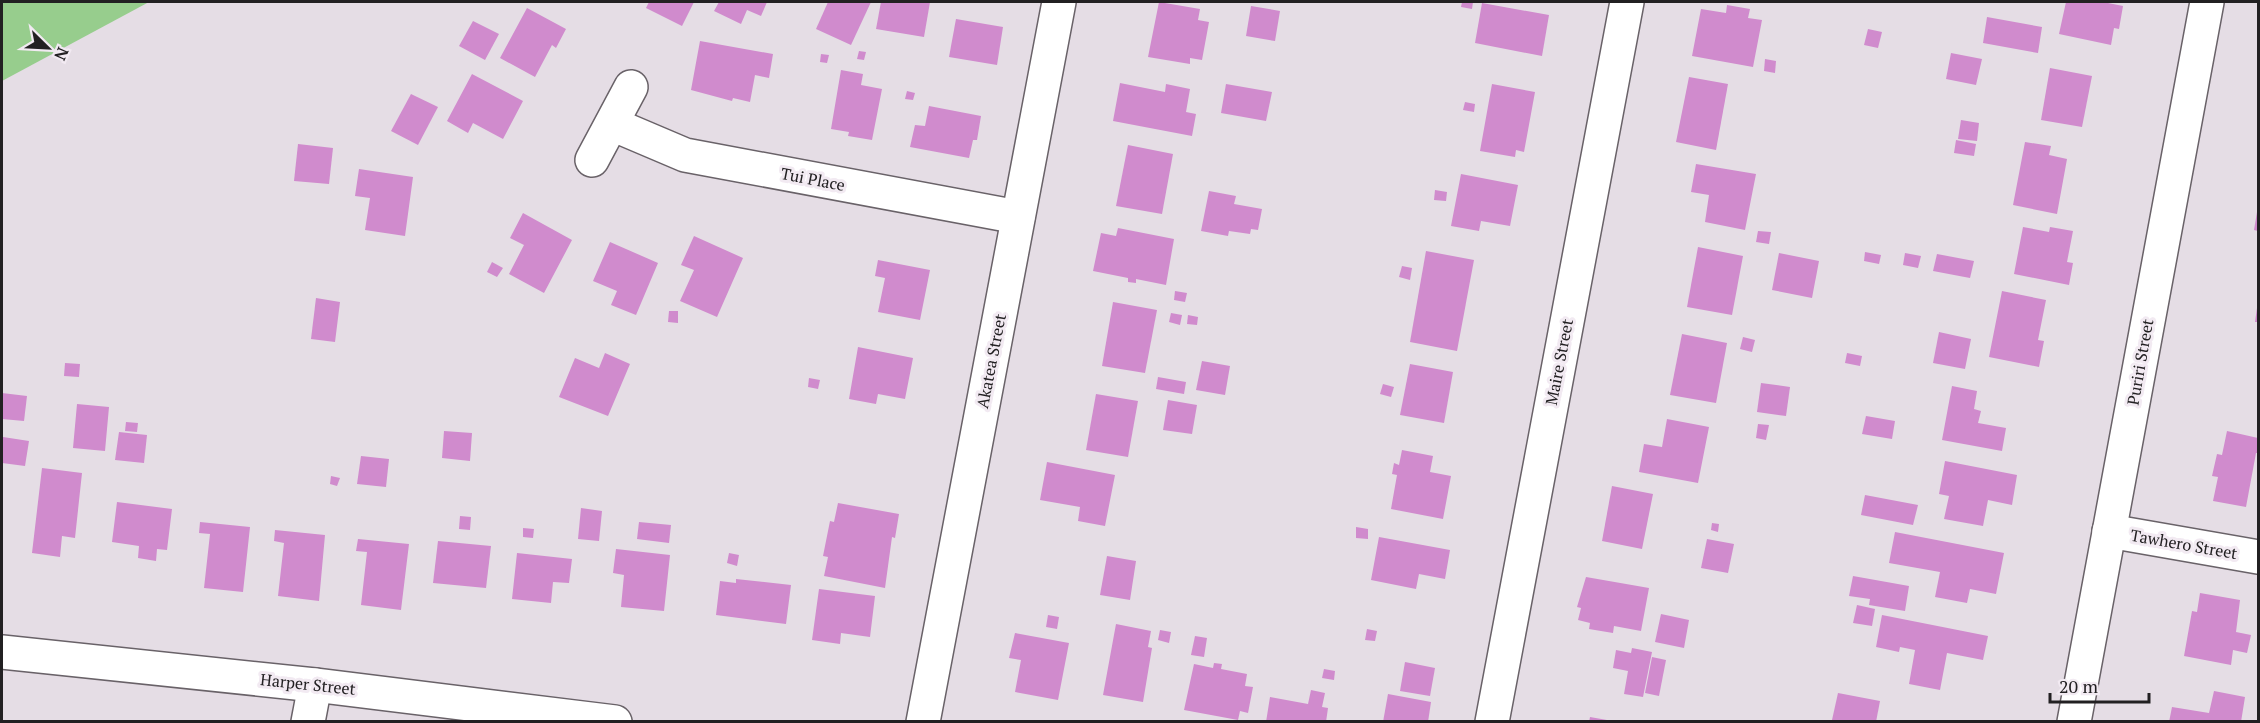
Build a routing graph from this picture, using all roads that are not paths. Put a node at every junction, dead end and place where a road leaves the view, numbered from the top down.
1 (1059, 2) edge
2 (1627, 2) edge
3 (2207, 2) edge
4 (631, 87) dead end
5 (612, 124) junction
6 (592, 160) dead end
7 (1018, 217) junction
8 (2109, 531) junction
9 (2259, 557) edge
10 (2, 652) edge
11 (315, 685) junction
12 (308, 722) edge
13 (615, 722) edge
14 (923, 722) edge
15 (1492, 722) edge
16 (2074, 722) edge

1 - 7 street, Akatea Street
2 - 15 street, Maire Street
3 - 8 street, Puriri Street
4 - 5 street
5 - 6 street
5 - 7 street, Tui Place
7 - 14 street, Akatea Street
8 - 9 street, Tawhero Street
8 - 16 street, Puriri Street
10 - 11 street, Harper Street
11 - 12 street
11 - 13 street, Harper Street

